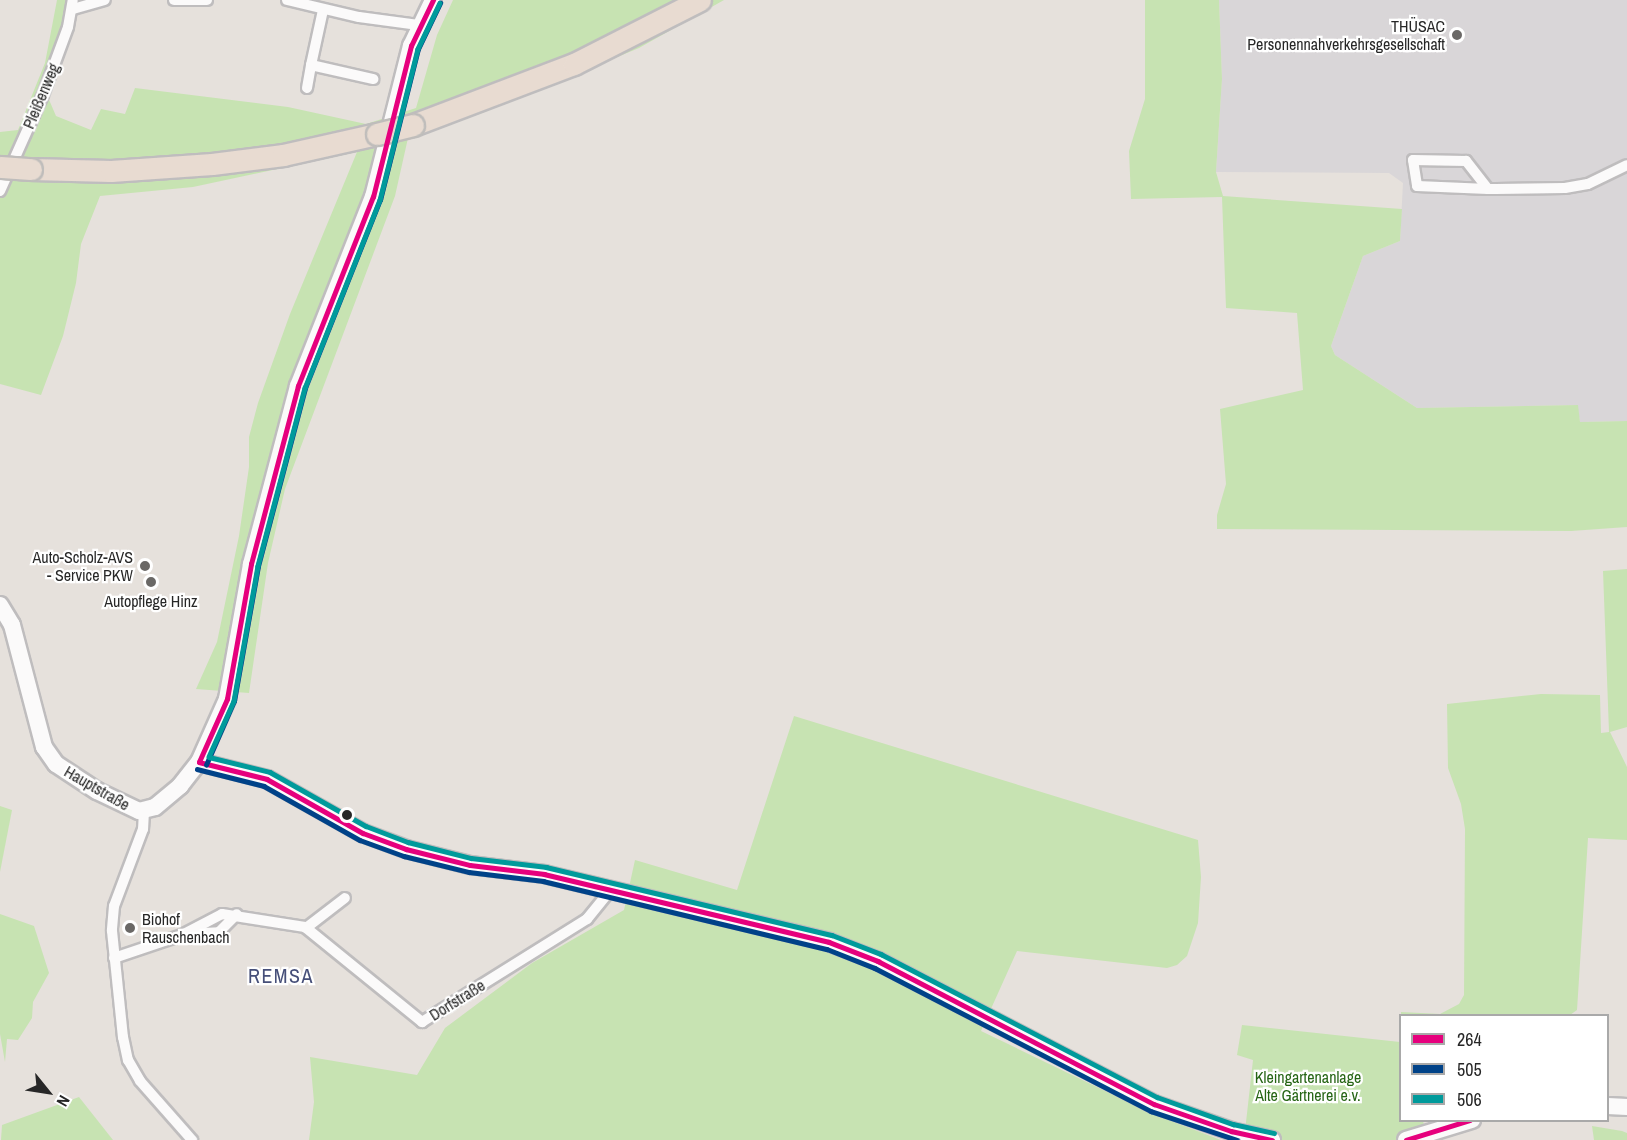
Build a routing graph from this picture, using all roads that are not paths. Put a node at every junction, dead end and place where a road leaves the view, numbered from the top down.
1 (105, 0) edge
2 (174, 0) edge
3 (207, 0) edge
4 (287, 0) edge
5 (433, 0) edge
6 (700, 0) edge
7 (73, 5) edge
8 (323, 10) junction
9 (418, 25) junction
10 (311, 65) junction
11 (373, 79) dead end
12 (307, 88) dead end
13 (1627, 165) edge
14 (0, 167) edge
15 (1488, 189) junction
16 (0, 191) edge
17 (0, 605) edge
18 (199, 762) junction
19 (144, 811) junction
20 (617, 892) junction
21 (345, 897) dead end
22 (237, 914) junction
23 (306, 928) junction
24 (182, 935) junction
25 (114, 958) junction
26 (1609, 1106) edge
27 (1627, 1107) edge
28 (1465, 1122) edge
29 (192, 1140) edge
30 (1272, 1140) edge
31 (1406, 1140) edge

1 - 7 street
2 - 3 street
4 - 8 street
5 - 9 street, Hauptstraße
6 - 14 highway, bridge
7 - 16 street, Pleißenweg
8 - 9 street
8 - 10 street
9 - 18 street, Hauptstraße
10 - 11 street
10 - 12 street
13 - 15 street
15 - 15 street
17 - 19 street, Hauptstraße
18 - 19 street, Hauptstraße
18 - 20 street
19 - 25 street
20 - 23 street, Dorfstraße
20 - 30 street
21 - 23 street
22 - 23 street, Dorfstraße
22 - 24 street, Dorfstraße
22 - 24 street, Dorfstraße
24 - 25 street, Dorfstraße
25 - 29 street
26 - 27 street
28 - 31 street

